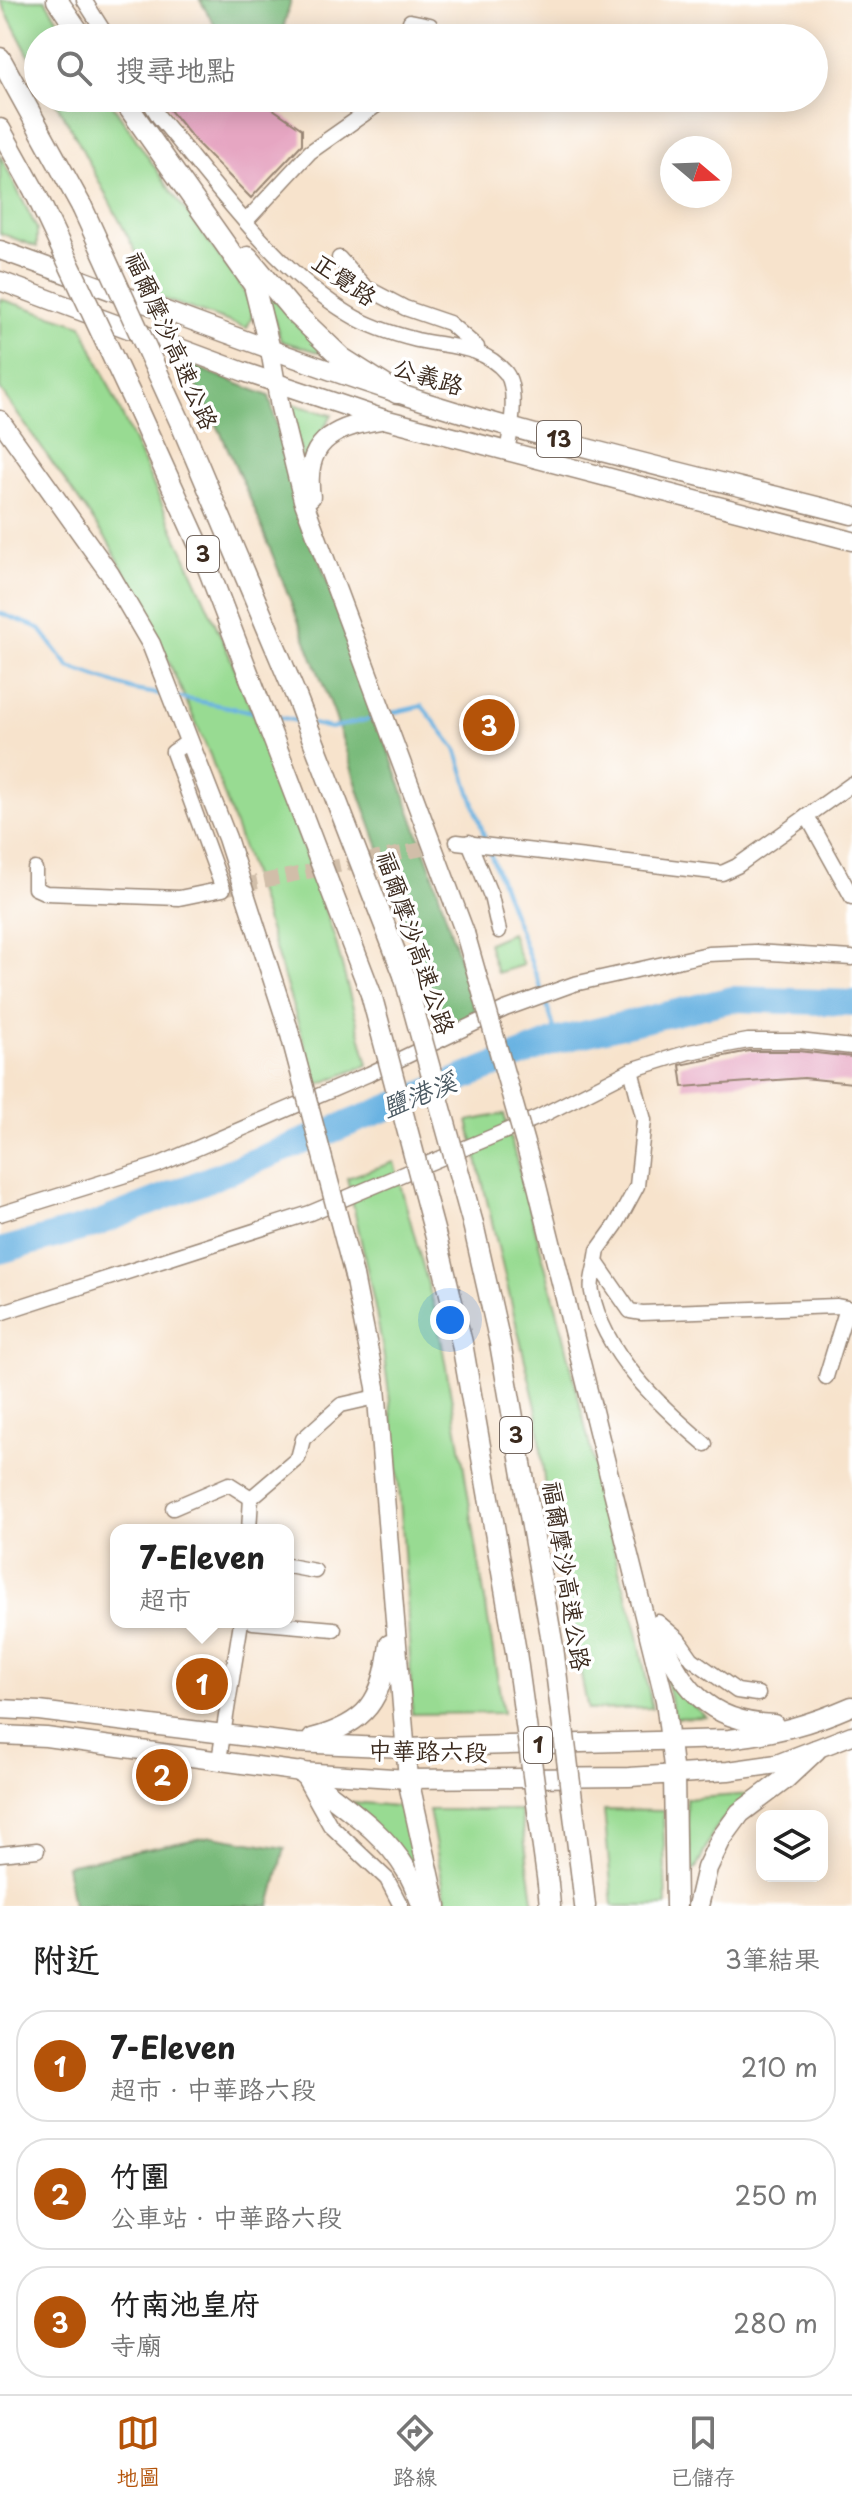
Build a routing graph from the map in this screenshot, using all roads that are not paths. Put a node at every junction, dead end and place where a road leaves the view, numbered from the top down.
1 (57, 0) edge
2 (84, 0) edge
3 (410, 21) dead end
4 (73, 24) edge
5 (99, 24) edge
6 (425, 24) edge
7 (0, 58) edge
8 (24, 102) edge
9 (30, 112) edge
10 (132, 112) edge
11 (156, 112) edge
12 (367, 112) edge
13 (0, 129) edge
14 (187, 189) junction
15 (246, 221) junction
16 (0, 250) edge
17 (339, 258) dead end
18 (0, 281) edge
19 (270, 350) junction
20 (486, 355) junction
21 (276, 384) junction
22 (397, 393) junction
23 (384, 419) junction
24 (0, 420) edge
25 (512, 426) junction
26 (507, 451) junction
27 (852, 515) edge
28 (852, 541) edge
29 (333, 585) junction
30 (189, 741) junction
31 (852, 784) edge
32 (807, 816) junction
33 (35, 869) dead end
34 (852, 897) edge
35 (499, 931) dead end
36 (852, 958) edge
37 (852, 1047) edge
38 (631, 1070) junction
39 (0, 1214) edge
40 (596, 1262) junction
41 (850, 1309) edge
42 (0, 1313) edge
43 (826, 1377) dead end
44 (376, 1397) junction
45 (705, 1444) dead end
46 (251, 1498) junction
47 (173, 1508) dead end
48 (249, 1524) edge
49 (390, 1557) junction
50 (632, 1564) junction
51 (294, 1567) edge
52 (315, 1571) dead end
53 (657, 1622) junction
54 (294, 1626) edge
55 (240, 1628) edge
56 (334, 1629) dead end
57 (758, 1694) dead end
58 (852, 1706) edge
59 (0, 1709) edge
60 (809, 1725) junction
61 (223, 1733) junction
62 (0, 1735) edge
63 (852, 1735) edge
64 (671, 1741) junction
65 (296, 1743) junction
66 (404, 1748) junction
67 (816, 1750) junction
68 (219, 1760) junction
69 (301, 1772) junction
70 (674, 1775) junction
71 (408, 1779) junction
72 (37, 1850) dead end
73 (0, 1854) edge
74 (401, 1906) edge
75 (423, 1906) edge
76 (436, 1906) edge
77 (550, 1906) edge
78 (585, 1906) edge
79 (676, 1906) edge
80 (698, 1906) edge

1 - 4 highway
2 - 5 street
3 - 6 street
7 - 8 highway, 福爾摩沙高速公路 / 3, bridge
9 - 78 highway, 福爾摩沙高速公路 / 3, bridge
10 - 14 highway
11 - 15 street, 正覺路
12 - 15 street
13 - 77 highway, 3, bridge
14 - 19 highway
14 - 22 highway
15 - 20 street, 正覺路
16 - 19 main road, 公義路 / 13
17 - 20 street
18 - 21 main road, 公義路 / 13
19 - 21 main road
19 - 22 main road, 公義路 / 13
20 - 25 street
21 - 23 main road, 公義路 / 13
21 - 29 main road
22 - 25 main road, 公義路 / 13
23 - 26 main road, 公義路 / 13
23 - 29 main road
24 - 30 main road
25 - 26 street
25 - 27 main road, 公義路 / 13
26 - 28 main road, 公義路 / 13
29 - 50 main road, bridge
30 - 33 street
30 - 44 main road, bridge
31 - 32 street
32 - 34 street
32 - 35 street
36 - 39 street
37 - 38 street
38 - 40 street
38 - 42 street
40 - 41 street
40 - 45 street
41 - 43 street
44 - 46 street
44 - 49 main road
46 - 47 street
46 - 48 street
49 - 65 main road
49 - 66 main road
50 - 53 main road
50 - 64 main road
51 - 52 street
53 - 57 street
53 - 60 main road
54 - 56 street
55 - 61 street
58 - 60 main road, 中華路六段 / 1
59 - 61 main road, 中華路六段 / 1
60 - 64 main road, 中華路六段 / 1
61 - 65 main road, 中華路六段 / 1
61 - 68 street
62 - 68 main road, 中華路六段 / 1
63 - 67 main road, 中華路六段 / 1
64 - 66 main road, 中華路六段 / 1
64 - 70 main road
65 - 66 main road, 中華路六段 / 1
66 - 71 main road
67 - 70 main road, 中華路六段 / 1
67 - 80 highway
68 - 69 main road, 中華路六段 / 1
69 - 71 main road, 中華路六段 / 1
69 - 74 street
69 - 75 highway
70 - 71 main road, 中華路六段 / 1
70 - 79 highway
71 - 76 highway
72 - 73 street

